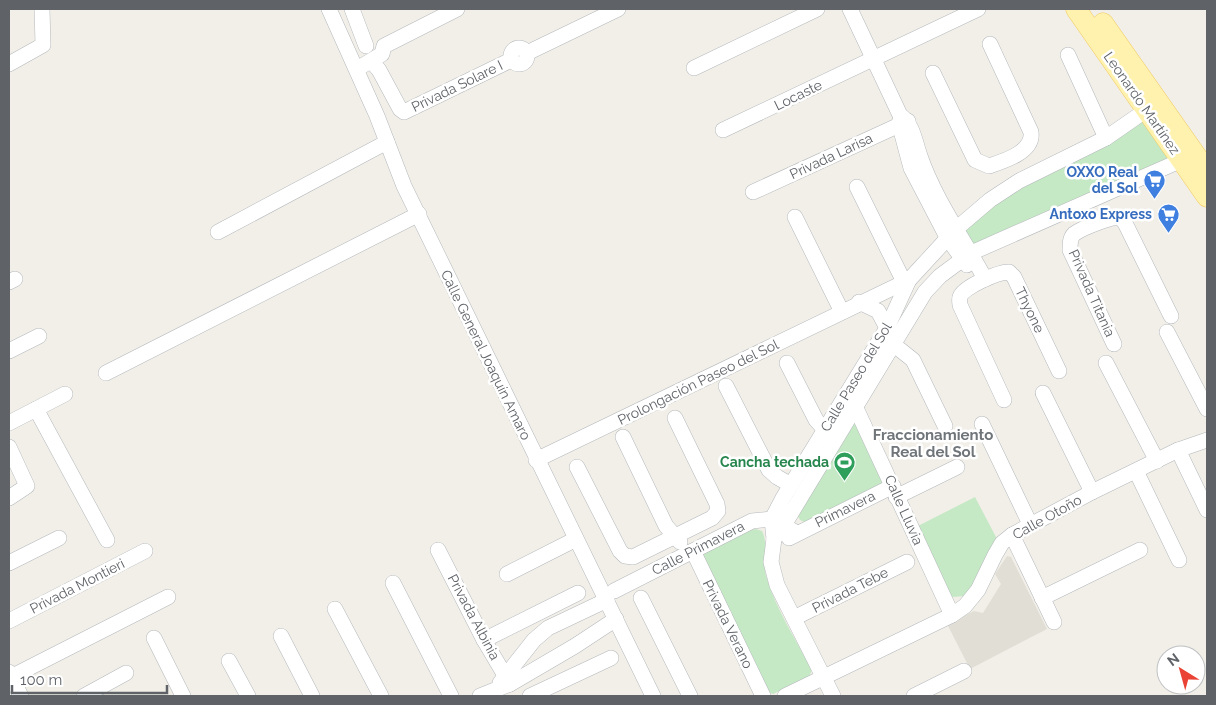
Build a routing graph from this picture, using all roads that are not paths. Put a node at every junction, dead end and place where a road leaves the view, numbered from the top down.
1 (42, 9) edge
2 (329, 9) edge
3 (352, 9) edge
4 (456, 9) edge
5 (618, 9) edge
6 (817, 9) edge
7 (850, 9) edge
8 (978, 9) edge
9 (1076, 9) edge
10 (1092, 9) edge
11 (990, 44) dead end
12 (366, 46) junction
13 (384, 46) junction
14 (350, 54) junction
15 (874, 58) junction
16 (1075, 60) dead end
17 (372, 62) junction
18 (9, 64) edge
19 (356, 68) junction
20 (694, 68) dead end
21 (933, 73) dead end
22 (1153, 106) junction
23 (903, 120) junction
24 (723, 130) dead end
25 (1106, 138) junction
26 (387, 142) junction
27 (1189, 157) junction
28 (1008, 159) junction
29 (1019, 181) junction
30 (857, 186) dead end
31 (1206, 186) edge
32 (753, 192) dead end
33 (1082, 205) junction
34 (418, 214) junction
35 (794, 218) dead end
36 (1092, 226) junction
37 (218, 232) dead end
38 (952, 234) junction
39 (967, 255) junction
40 (906, 281) junction
41 (981, 282) junction
42 (859, 302) junction
43 (842, 312) junction
44 (1171, 316) dead end
45 (1167, 332) dead end
46 (893, 335) junction
47 (40, 336) dead end
48 (1114, 344) dead end
49 (9, 351) edge
50 (787, 363) dead end
51 (1106, 363) dead end
52 (1059, 371) dead end
53 (106, 373) dead end
54 (726, 386) dead end
55 (1043, 393) dead end
56 (65, 394) dead end
57 (1004, 400) dead end
58 (855, 406) junction
59 (36, 409) junction
60 (1207, 409) edge
61 (675, 418) dead end
62 (9, 423) edge
63 (982, 424) dead end
64 (945, 426) dead end
65 (825, 430) junction
66 (623, 437) dead end
67 (1207, 440) edge
68 (9, 448) edge
69 (1178, 450) junction
70 (536, 460) junction
71 (1157, 461) junction
72 (577, 466) dead end
73 (957, 467) dead end
74 (1136, 470) junction
75 (791, 485) junction
76 (895, 491) junction
77 (1092, 492) junction
78 (9, 498) edge
79 (1207, 510) edge
80 (1030, 524) junction
81 (785, 526) junction
82 (670, 533) junction
83 (1012, 535) junction
84 (59, 538) dead end
85 (576, 539) junction
86 (107, 540) dead end
87 (438, 550) dead end
88 (1140, 550) dead end
89 (145, 551) dead end
90 (685, 555) junction
91 (1179, 560) dead end
92 (907, 562) dead end
93 (9, 563) edge
94 (507, 574) dead end
95 (393, 583) dead end
96 (578, 593) dead end
97 (610, 595) junction
98 (168, 597) dead end
99 (641, 598) dead end
100 (1042, 598) junction
101 (335, 609) dead end
102 (952, 615) junction
103 (794, 618) junction
104 (616, 619) junction
105 (9, 621) edge
106 (562, 622) junction
107 (1054, 622) dead end
108 (281, 636) dead end
109 (154, 638) dead end
110 (484, 640) junction
111 (575, 646) junction
112 (611, 658) dead end
113 (229, 661) dead end
114 (964, 671) dead end
115 (126, 673) dead end
116 (10, 674) edge
117 (824, 678) junction
118 (508, 680) junction
119 (21, 696) edge
120 (84, 696) edge
121 (183, 696) edge
122 (248, 696) edge
123 (312, 696) edge
124 (381, 696) edge
125 (451, 696) edge
126 (480, 696) edge
127 (530, 696) edge
128 (653, 696) edge
129 (690, 696) edge
130 (763, 696) edge
131 (785, 696) edge
132 (833, 696) edge
133 (914, 696) edge

1 - 18 street
2 - 14 street, Calle General Joaquín Amaro
3 - 12 street
4 - 13 street
5 - 17 street, Privada Solare I
6 - 20 street
7 - 15 street
8 - 15 street, Locaste
9 - 22 main road, Leonardo Martínez
10 - 22 main road, Leonardo Martínez
11 - 28 street
12 - 13 street
12 - 14 street
13 - 17 street
14 - 19 street, Calle General Joaquín Amaro
15 - 23 street
15 - 24 street, Locaste
16 - 25 street
17 - 19 street
19 - 26 street, Calle General Joaquín Amaro
21 - 28 street
22 - 25 street, Calle Paseo del Sol
22 - 27 main road, Leonardo Martínez
23 - 32 street, Privada Larisa
23 - 38 street
25 - 29 street, Calle Paseo del Sol
26 - 34 street, Calle General Joaquín Amaro
26 - 37 street
27 - 31 main road, Leonardo Martínez
27 - 33 street, Calle Paseo del Sol
28 - 29 street
29 - 38 street, Calle Paseo del Sol
30 - 40 street
33 - 36 street
33 - 39 street, Calle Paseo del Sol
34 - 53 street
34 - 70 street, Calle General Joaquín Amaro
35 - 43 street
36 - 44 street, Privada Titania
36 - 48 street, Privada Titania
38 - 39 street
38 - 40 street, Calle Paseo del Sol
39 - 41 street
39 - 46 street, Calle Paseo del Sol
40 - 42 street, Prolongación Paseo del Sol
40 - 46 street, Calle Paseo del Sol
41 - 52 street, Thyone
41 - 57 street
42 - 43 street, Prolongación Paseo del Sol
42 - 46 street
43 - 70 street, Prolongación Paseo del Sol
45 - 60 street
46 - 58 street, Calle Paseo del Sol
46 - 64 street
46 - 65 street, Calle Paseo del Sol
47 - 49 street
50 - 65 street
51 - 71 street
54 - 75 street
55 - 77 street
56 - 59 street
58 - 76 street, Calle Lluvia
58 - 81 street, Calle Paseo del Sol
59 - 62 street
59 - 86 street
61 - 82 street
63 - 80 street
65 - 75 street, Calle Paseo del Sol
66 - 82 street, Privada Verano
67 - 69 street, Calle Otoño
68 - 78 street
69 - 71 street, Calle Otoño
69 - 79 street
70 - 85 street, Calle General Joaquín Amaro
71 - 74 street, Calle Otoño
72 - 82 street
73 - 76 street, Primavera
74 - 77 street, Calle Otoño
74 - 91 street
75 - 81 street, Calle Paseo del Sol
76 - 81 street, Primavera
76 - 102 street, Calle Lluvia
77 - 80 street, Calle Otoño
80 - 83 street, Calle Otoño
81 - 90 street, Calle Primavera
81 - 103 street, Calle Paseo del Sol
82 - 90 street, Privada Verano
83 - 100 street
83 - 102 street, Calle Otoño
84 - 93 street
85 - 94 street
85 - 97 street, Calle General Joaquín Amaro
87 - 110 street, Privada Albinia
88 - 100 street
89 - 105 street, Privada Montieri
90 - 97 street, Calle Primavera
90 - 130 street, Privada Verano
92 - 103 street, Privada Tebe
95 - 125 street
96 - 110 street
97 - 104 street, Calle General Joaquín Amaro
97 - 106 street, Calle Primavera
98 - 116 street
99 - 129 street
100 - 107 street
101 - 124 street
102 - 117 street, Calle Otoño
103 - 117 street
104 - 111 street
104 - 128 street, Calle General Joaquín Amaro
106 - 111 street
106 - 118 street, Calle Primavera
108 - 123 street
109 - 121 street
110 - 118 street, Privada Albinia
111 - 118 street
112 - 127 street
113 - 122 street
114 - 133 street
115 - 120 street
116 - 119 street
117 - 131 street, Calle Otoño
117 - 132 street
118 - 126 street

